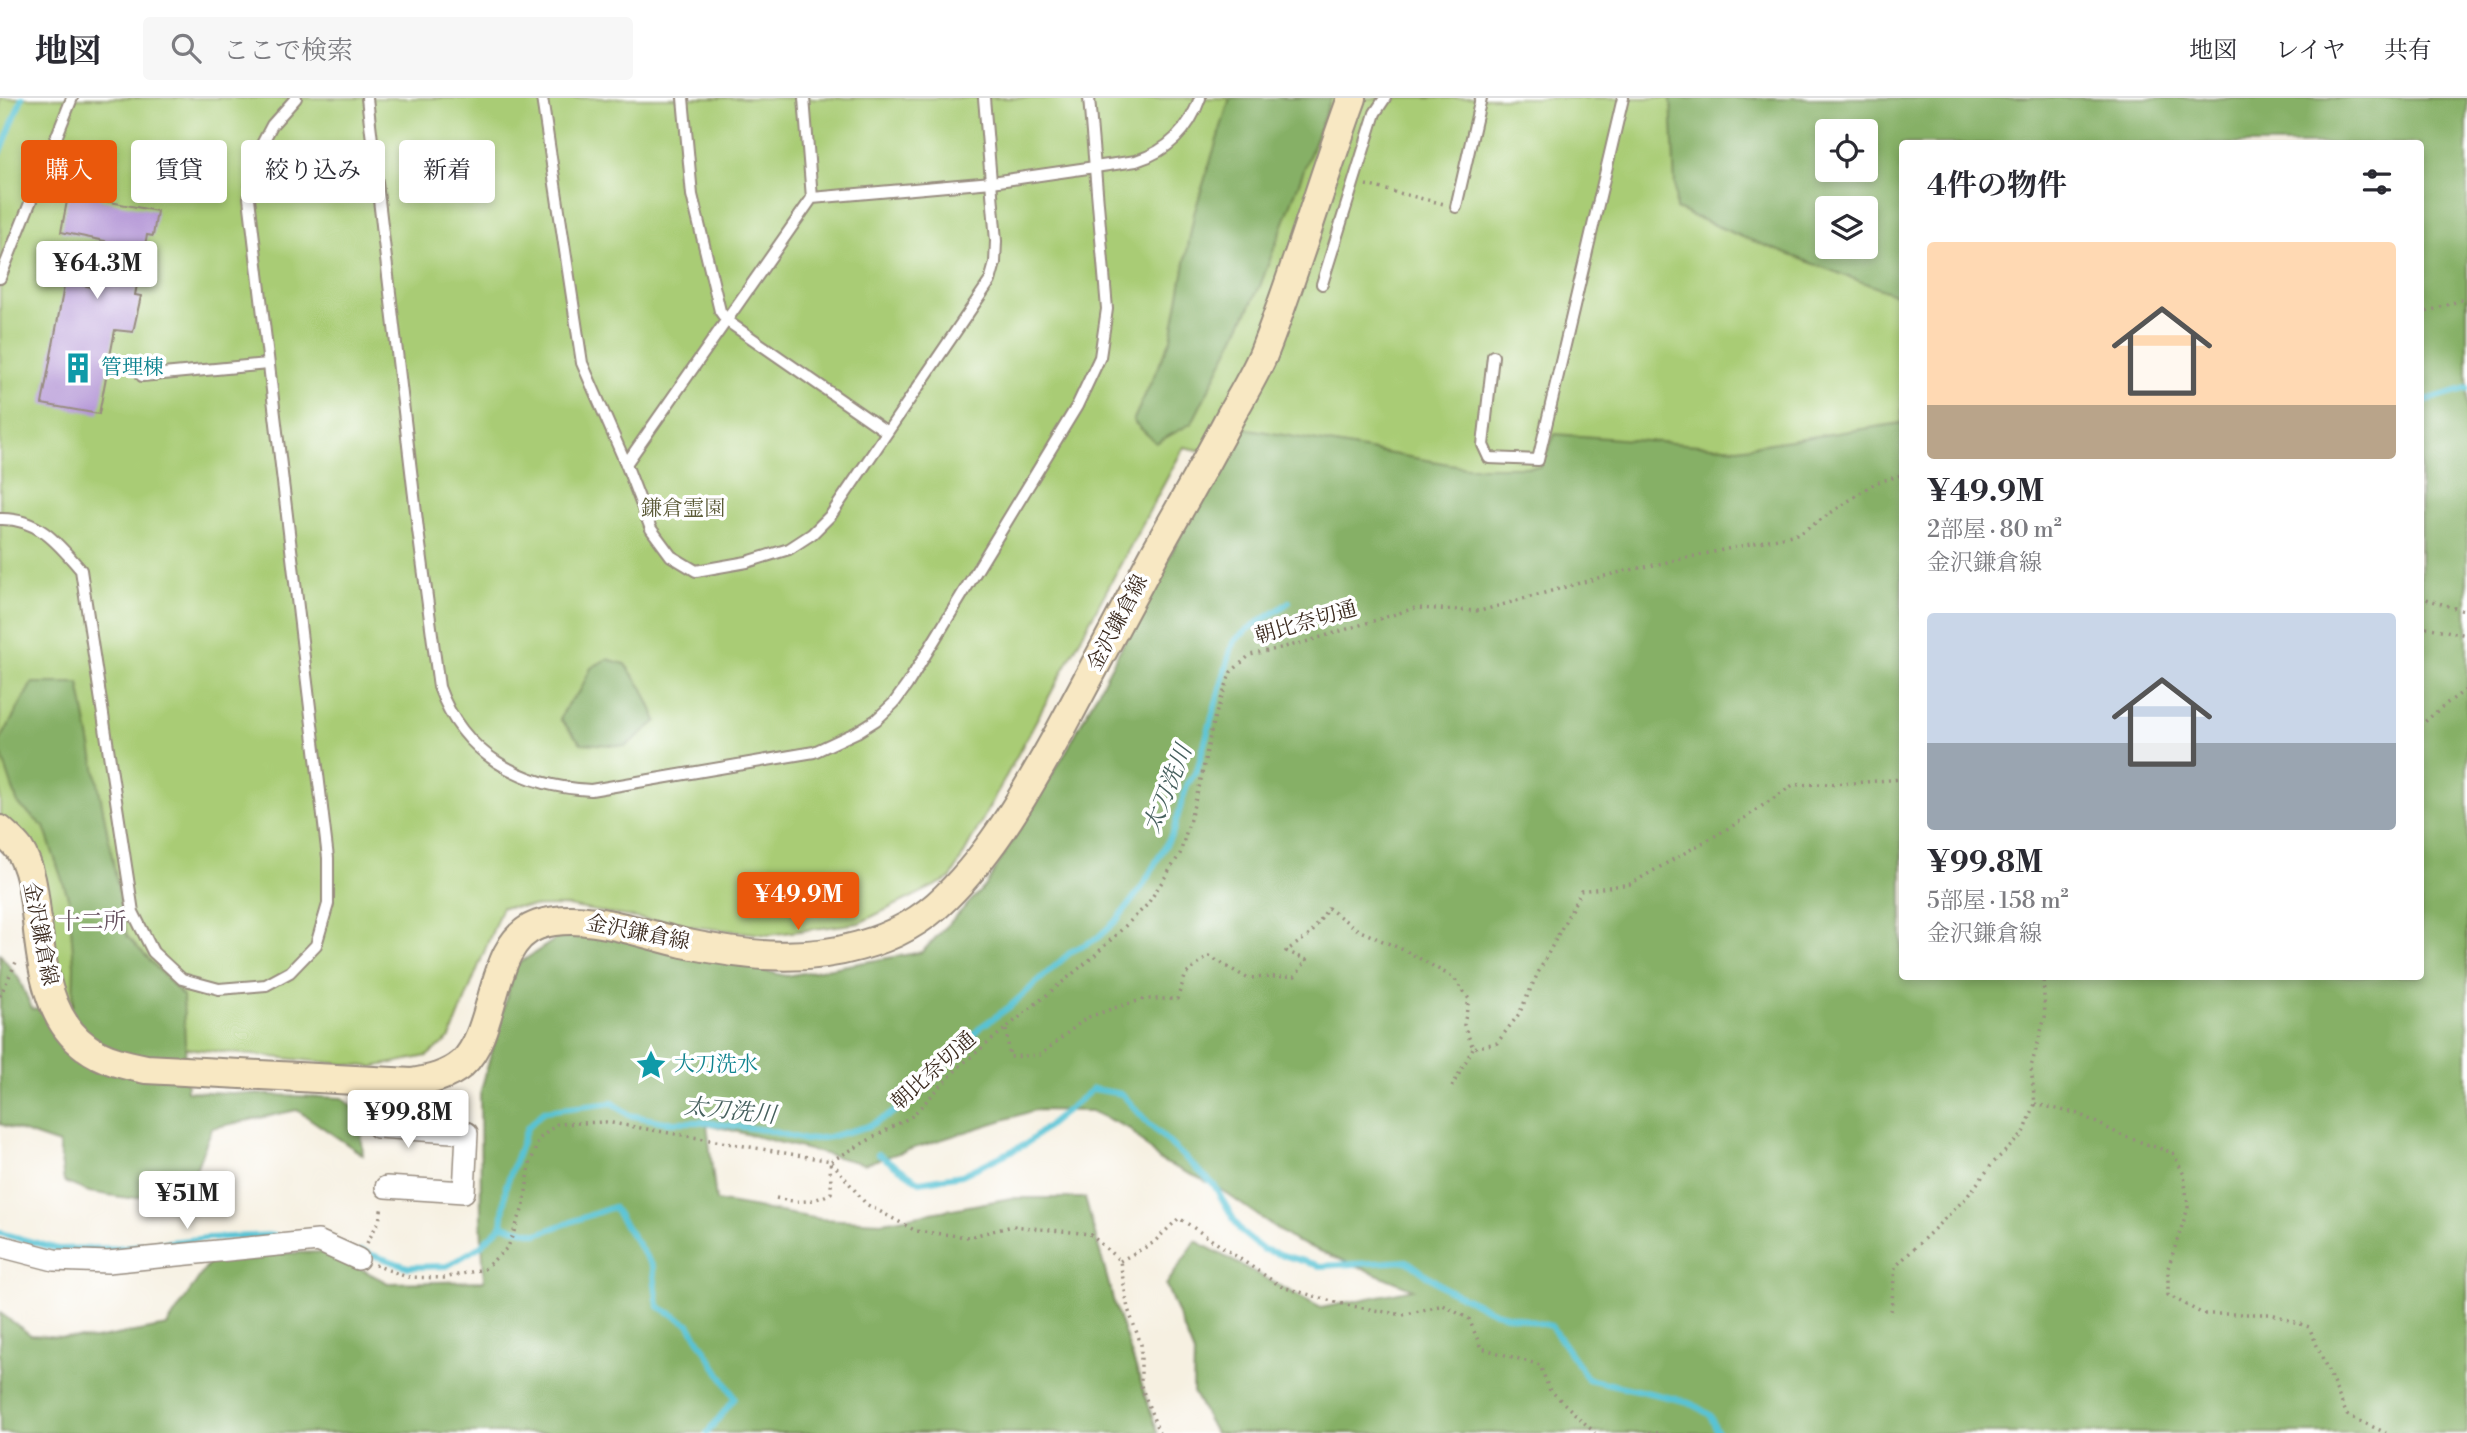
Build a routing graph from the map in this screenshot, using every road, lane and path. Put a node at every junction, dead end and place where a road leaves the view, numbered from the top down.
1 (72, 98) edge
2 (296, 98) edge
3 (367, 98) edge
4 (542, 98) edge
5 (683, 98) edge
6 (804, 98) edge
7 (984, 98) edge
8 (1089, 98) edge
9 (1200, 98) edge
10 (1352, 98) edge
11 (1385, 98) edge
12 (1481, 98) edge
13 (1623, 98) edge
14 (1094, 166) junction
15 (992, 182) junction
16 (1353, 182) junction
17 (812, 198) junction
18 (1456, 207) joint
19 (0, 278) edge
20 (1322, 284) dead end
21 (2467, 298) edge
22 (2424, 313) edge
23 (727, 321) junction
24 (1493, 356) dead end
25 (268, 365) junction
26 (142, 376) dead end
27 (887, 432) junction
28 (626, 464) junction
29 (1899, 476) edge
30 (0, 519) edge
31 (2424, 598) edge
32 (2467, 612) edge
33 (2424, 628) edge
34 (2467, 635) edge
35 (2467, 690) edge
36 (2424, 723) edge
37 (1899, 779) edge
38 (0, 830) edge
39 (2043, 980) edge
40 (1006, 1030) junction
41 (1473, 1048) junction
42 (381, 1082) junction
43 (1452, 1087) dead end
44 (2035, 1104) junction
45 (831, 1161) junction
46 (386, 1187) joint
47 (776, 1198) dead end
48 (0, 1246) edge
49 (358, 1259) junction
50 (1120, 1261) junction
51 (1891, 1311) dead end
52 (1159, 1433) edge
53 (1595, 1433) edge
54 (1649, 1433) edge
55 (1658, 1433) edge
56 (2386, 1433) edge

1 - 19 lane
2 - 25 lane
3 - 14 lane
4 - 28 lane
5 - 23 lane
6 - 17 lane
7 - 15 lane
8 - 14 lane
9 - 14 lane
10 - 42 main road, 金沢鎌倉線
11 - 16 lane
12 - 18 lane
13 - 24 lane
14 - 15 lane
15 - 17 lane
15 - 27 lane
16 - 18 path
16 - 20 lane
17 - 23 lane
21 - 22 path
23 - 27 lane
23 - 28 lane
25 - 26 lane
25 - 30 lane
27 - 28 lane
29 - 40 path, 朝比奈切通
31 - 32 path
33 - 34 path
35 - 36 path
37 - 41 path
38 - 42 main road, 金沢鎌倉線
39 - 44 path
40 - 41 path
40 - 45 path, 朝比奈切通
41 - 43 path
42 - 46 street
44 - 51 path
44 - 56 path
45 - 47 path
45 - 49 path
45 - 50 path
46 - 49 path
48 - 49 street
50 - 52 path
50 - 53 path
54 - 55 path

